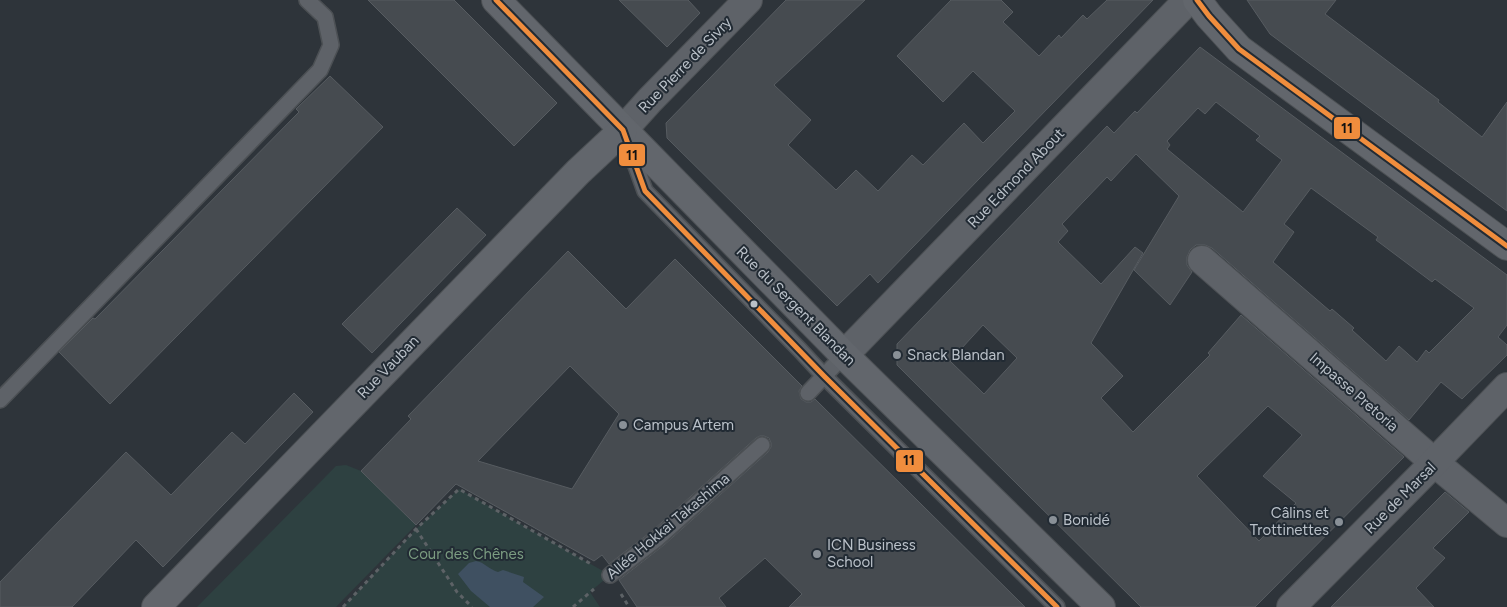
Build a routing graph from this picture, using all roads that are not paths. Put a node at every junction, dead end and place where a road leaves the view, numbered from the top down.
1 (307, 0) edge
2 (496, 0) edge
3 (748, 0) edge
4 (1188, 0) edge
5 (1197, 0) edge
6 (623, 130) junction
7 (1507, 246) edge
8 (1202, 260) dead end
9 (844, 355) junction
10 (824, 376) junction
11 (1507, 387) edge
12 (808, 393) dead end
13 (0, 400) edge
14 (762, 445) dead end
15 (1435, 463) junction
16 (1507, 523) edge
17 (610, 576) road end
18 (156, 607) edge
19 (1057, 607) edge
20 (1101, 607) edge
21 (1291, 607) edge

1 - 13 lane
2 - 6 street, Rue du Sergent Blandan
3 - 6 street, Rue Pierre de Sivry
4 - 9 street, Rue Edmond About
5 - 7 street
6 - 9 street, Rue du Sergent Blandan
6 - 10 lane
6 - 18 street, Rue Vauban
8 - 15 street, Impasse Pretoria
9 - 10 lane
9 - 20 street, Rue du Sergent Blandan
10 - 12 lane
10 - 19 lane
11 - 15 street, Rue de Marsal
14 - 17 lane, Allée Hokkai Takashima
15 - 16 street, Impasse Pretoria
15 - 21 street, Rue de Marsal

